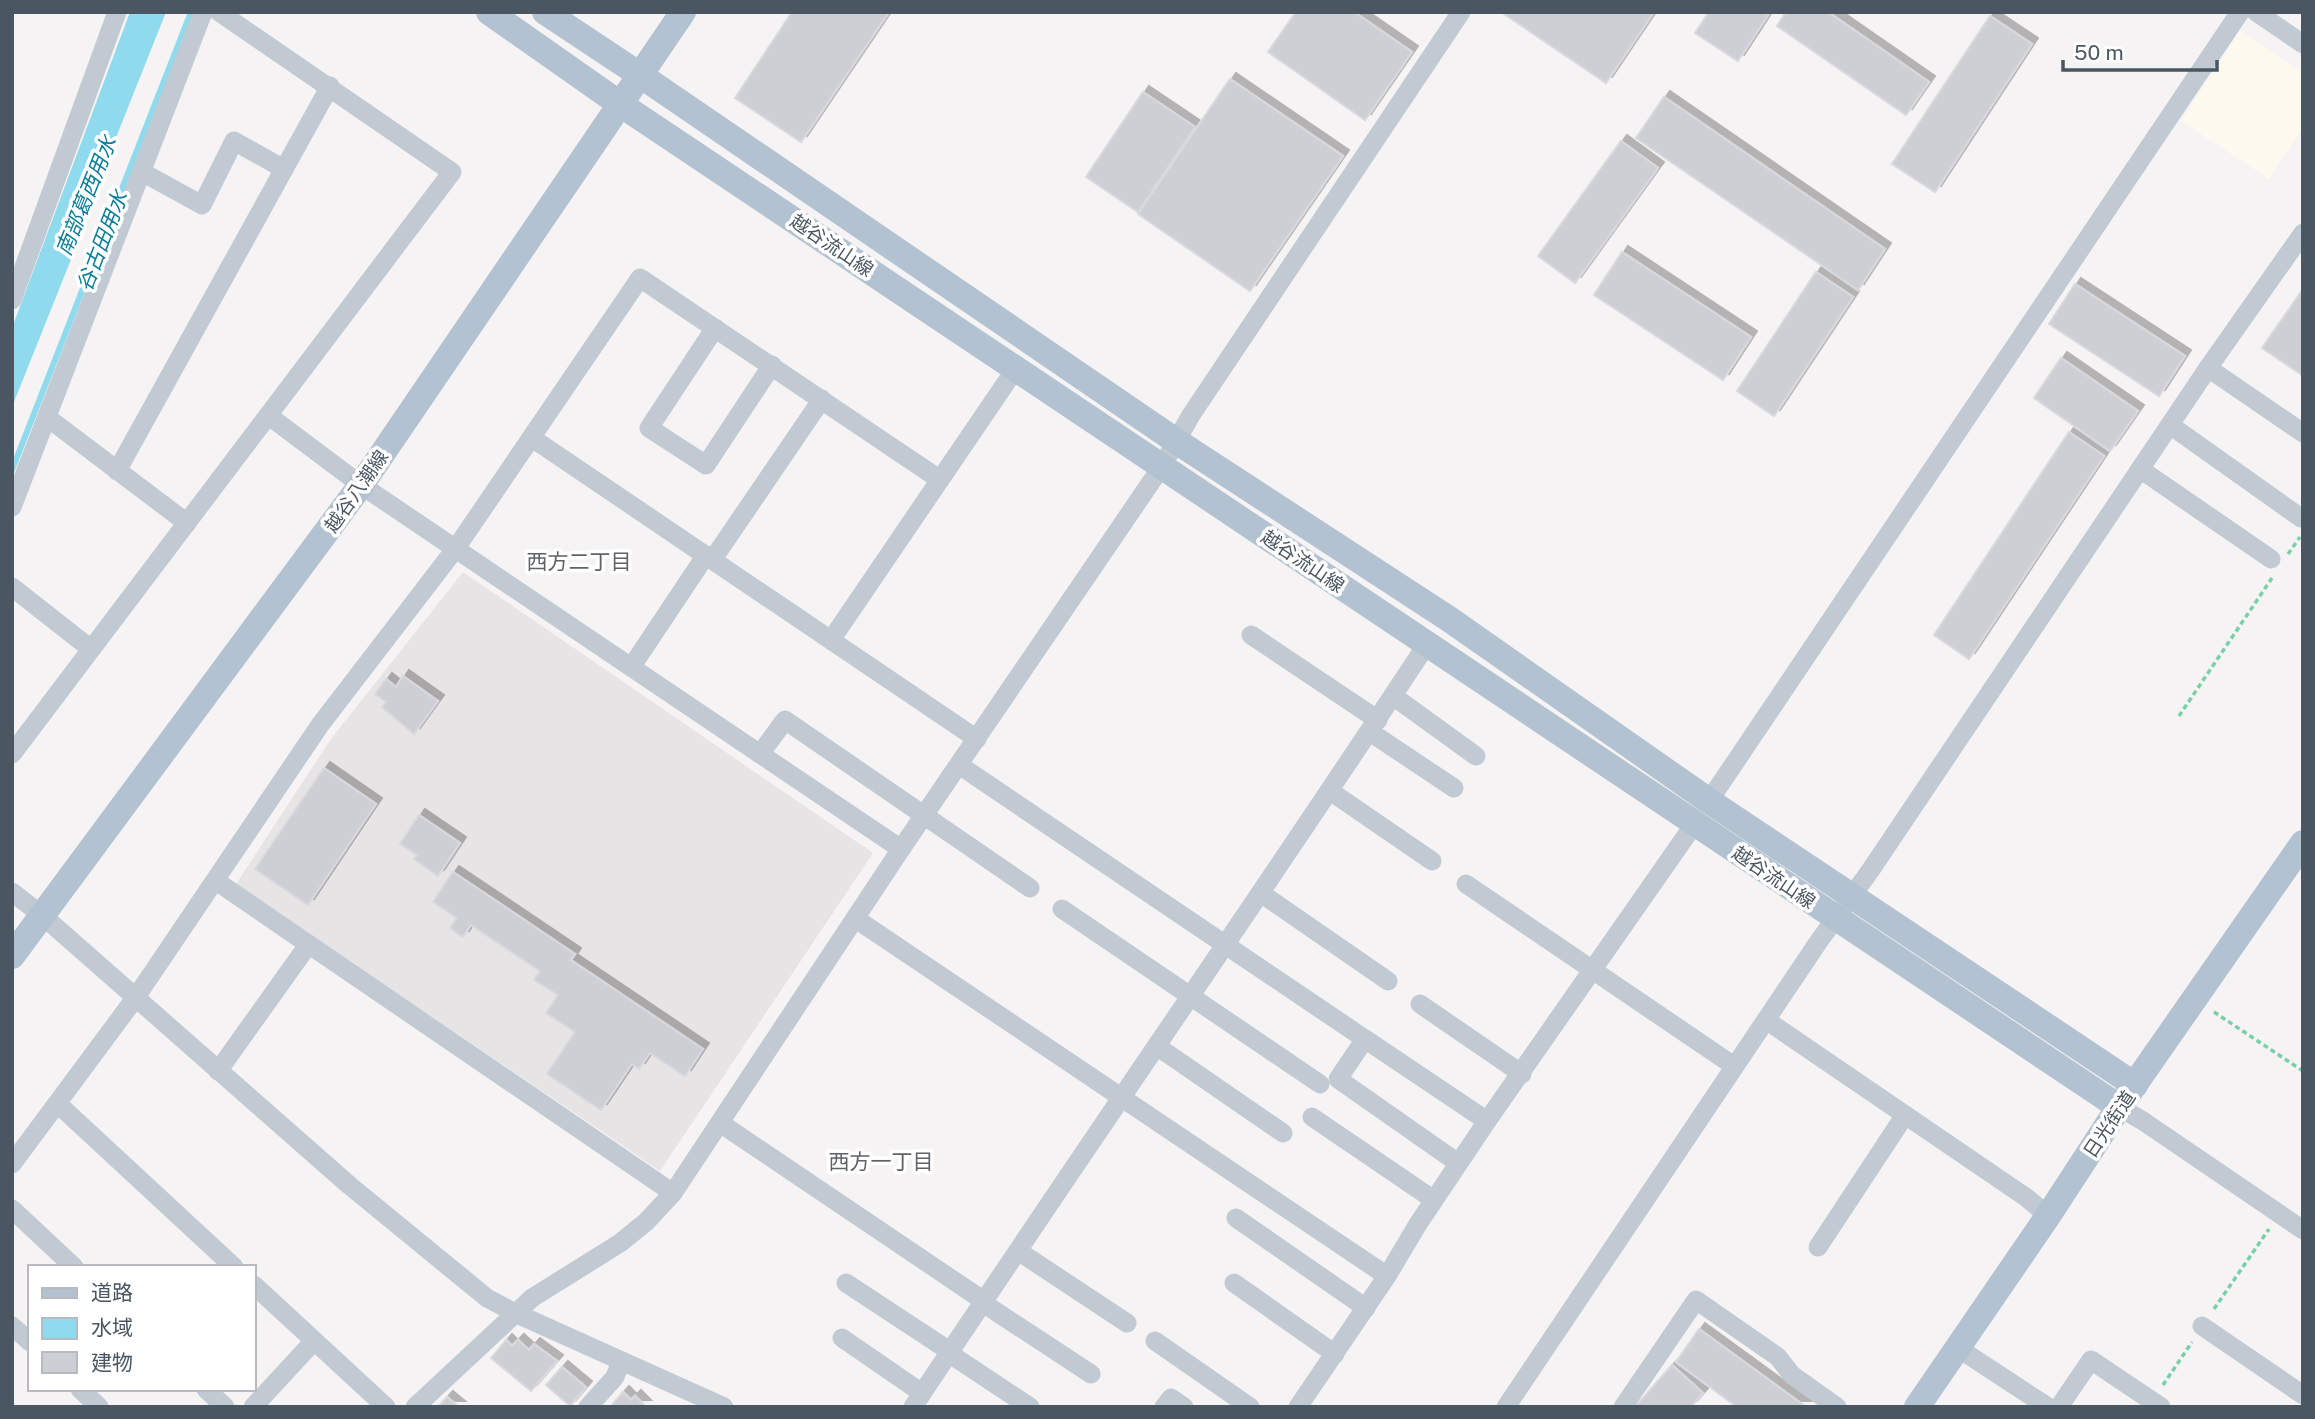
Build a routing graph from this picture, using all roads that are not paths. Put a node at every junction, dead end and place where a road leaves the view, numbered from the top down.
1 (117, 12) edge
2 (203, 12) edge
3 (219, 12) edge
4 (489, 12) edge
5 (545, 12) edge
6 (683, 12) edge
7 (1461, 12) edge
8 (2241, 12) edge
9 (2256, 12) edge
10 (2303, 44) edge
11 (640, 75) junction
12 (330, 86) junction
13 (620, 104) junction
14 (284, 169) junction
15 (142, 172) junction
16 (2303, 233) edge
17 (12, 300) edge
18 (715, 328) junction
19 (772, 365) junction
20 (1016, 368) junction
21 (2208, 368) junction
22 (822, 399) junction
23 (269, 416) junction
24 (48, 418) junction
25 (2170, 425) junction
26 (2303, 433) edge
27 (532, 438) junction
28 (1176, 441) junction
29 (1162, 466) junction
30 (2140, 469) junction
31 (117, 471) junction
32 (939, 479) junction
33 (361, 485) junction
34 (12, 507) edge
35 (2303, 516) edge
36 (187, 523) junction
37 (456, 548) junction
38 (710, 557) junction
39 (2279, 561) road end
40 (12, 587) edge
41 (1251, 635) dead end
42 (831, 640) junction
43 (1427, 644) junction
44 (91, 649) junction
45 (632, 666) junction
46 (1393, 696) junction
47 (1374, 726) junction
48 (977, 739) junction
49 (12, 754) edge
50 (760, 754) junction
51 (1476, 756) dead end
52 (959, 765) junction
53 (1454, 788) dead end
54 (1330, 791) junction
55 (1709, 801) junction
56 (925, 815) junction
57 (1695, 823) junction
58 (2303, 843) edge
59 (901, 849) junction
60 (1432, 861) dead end
61 (216, 881) junction
62 (1466, 884) dead end
63 (1030, 888) dead end
64 (12, 892) edge
65 (1262, 894) junction
66 (1851, 897) junction
67 (1062, 909) dead end
68 (43, 916) junction
69 (1835, 918) junction
70 (856, 919) junction
71 (308, 945) junction
72 (1225, 945) junction
73 (12, 956) edge
74 (1593, 970) junction
75 (1388, 981) dead end
76 (1191, 996) junction
77 (136, 997) junction
78 (1420, 1004) dead end
79 (1766, 1020) junction
80 (1365, 1040) junction
81 (1158, 1047) junction
82 (1734, 1066) junction
83 (218, 1071) junction
84 (1521, 1074) junction
85 (1320, 1084) dead end
86 (2135, 1085) junction
87 (1122, 1097) junction
88 (58, 1104) junction
89 (2119, 1107) junction
90 (1905, 1115) junction
91 (1311, 1117) dead end
92 (1487, 1121) junction
93 (720, 1123) junction
94 (1283, 1133) dead end
95 (1458, 1163) junction
96 (12, 1164) edge
97 (673, 1193) junction
98 (1434, 1200) junction
99 (12, 1209) edge
100 (2049, 1216) junction
101 (1236, 1218) dead end
102 (2303, 1230) edge
103 (1818, 1247) dead end
104 (1018, 1251) junction
105 (72, 1265) edge
106 (232, 1265) edge
107 (1387, 1276) junction
108 (846, 1283) dead end
109 (1234, 1283) dead end
110 (256, 1287) edge
111 (984, 1302) junction
112 (1366, 1308) junction
113 (515, 1313) junction
114 (1127, 1323) dead end
115 (12, 1326) edge
116 (2202, 1326) dead end
117 (842, 1338) dead end
118 (28, 1340) edge
119 (314, 1341) junction
120 (1155, 1341) dead end
121 (1958, 1348) junction
122 (950, 1353) junction
123 (1335, 1354) junction
124 (621, 1361) junction
125 (1091, 1374) dead end
126 (82, 1391) edge
127 (208, 1391) edge
128 (2303, 1395) edge
129 (918, 1400) edge
130 (99, 1407) edge
131 (225, 1407) edge
132 (253, 1407) edge
133 (386, 1407) edge
134 (415, 1407) edge
135 (588, 1407) edge
136 (724, 1407) edge
137 (1030, 1407) edge
138 (1164, 1407) edge
139 (1184, 1407) edge
140 (1250, 1407) edge
141 (1298, 1407) edge
142 (1506, 1407) edge
143 (1623, 1407) edge
144 (1837, 1407) edge
145 (1917, 1407) edge
146 (2048, 1407) edge
147 (2059, 1407) edge
148 (2161, 1407) edge

1 - 17 street
2 - 15 street
3 - 12 street
4 - 13 main road, 越谷流山線
5 - 11 main road, 越谷流山線
6 - 11 main road, 越谷八潮線
7 - 28 street
8 - 55 street
9 - 10 street
11 - 13 main road, 越谷八潮線
11 - 28 main road, 越谷流山線
12 - 14 street
12 - 23 street
13 - 20 main road, 越谷流山線
13 - 33 main road, 越谷八潮線
14 - 15 street
14 - 31 street
15 - 24 street
16 - 21 street
18 - 19 street
18 - 19 street
18 - 27 street
19 - 22 street
20 - 29 main road, 越谷流山線
20 - 32 street
21 - 25 street
21 - 26 street
22 - 32 street
22 - 38 street
23 - 33 street
23 - 36 street
24 - 31 street
24 - 34 street
25 - 30 street
25 - 35 street
27 - 37 street
27 - 38 street
28 - 29 street
28 - 55 main road, 越谷流山線
29 - 43 main road, 越谷流山線
29 - 48 street
30 - 39 street
30 - 66 street
31 - 36 street
32 - 42 street
33 - 37 street
33 - 68 main road, 越谷八潮線
36 - 44 street
37 - 45 street
37 - 61 street
38 - 42 street
38 - 45 street
40 - 44 street
41 - 47 street
42 - 48 street
43 - 46 street
43 - 57 main road, 越谷流山線
44 - 49 street
45 - 50 street
46 - 47 street
46 - 51 street
47 - 53 street
47 - 54 street
48 - 52 street
50 - 56 street
50 - 59 street
52 - 56 street
52 - 72 street
54 - 60 street
54 - 65 street
55 - 66 main road, 越谷流山線
56 - 59 street
56 - 63 street
57 - 69 main road, 越谷流山線
57 - 74 street
58 - 86 main road, 日光街道
59 - 70 street
61 - 71 street
61 - 77 street
62 - 74 street
64 - 68 street
65 - 72 street
65 - 75 street
66 - 69 street
66 - 86 main road, 越谷流山線
67 - 76 street
68 - 73 main road, 越谷八潮線
68 - 77 street
69 - 79 street
69 - 89 main road, 越谷流山線
70 - 87 street
70 - 93 street
71 - 83 street
71 - 97 street
72 - 76 street
72 - 80 street
74 - 82 street
74 - 84 street
76 - 81 street
76 - 85 street
77 - 83 street
77 - 88 street
78 - 84 street
79 - 82 street
79 - 90 street
80 - 92 street
80 - 95 street
81 - 87 street
81 - 94 street
82 - 142 street
83 - 113 street
84 - 92 street
86 - 89 main road, 日光街道
87 - 104 street
87 - 107 street
88 - 96 street
88 - 106 street
89 - 100 main road, 日光街道
89 - 102 street
90 - 100 street
90 - 103 street
91 - 98 street
92 - 95 street
93 - 97 street
93 - 111 street
95 - 98 street
97 - 113 street
98 - 107 street
99 - 105 street
100 - 121 main road, 日光街道
101 - 112 street
104 - 111 street
104 - 114 street
107 - 112 street
108 - 122 street
109 - 123 street
110 - 119 street
111 - 122 street
111 - 125 street
112 - 123 street
113 - 124 street
113 - 134 street
115 - 118 street
116 - 128 street
117 - 129 street
119 - 132 street
119 - 133 street
120 - 140 street
121 - 145 main road, 日光街道
121 - 146 street
122 - 129 street
122 - 137 street
123 - 141 street
124 - 135 street
124 - 136 street
126 - 130 street
127 - 131 street
138 - 139 street
143 - 144 street
147 - 148 street

